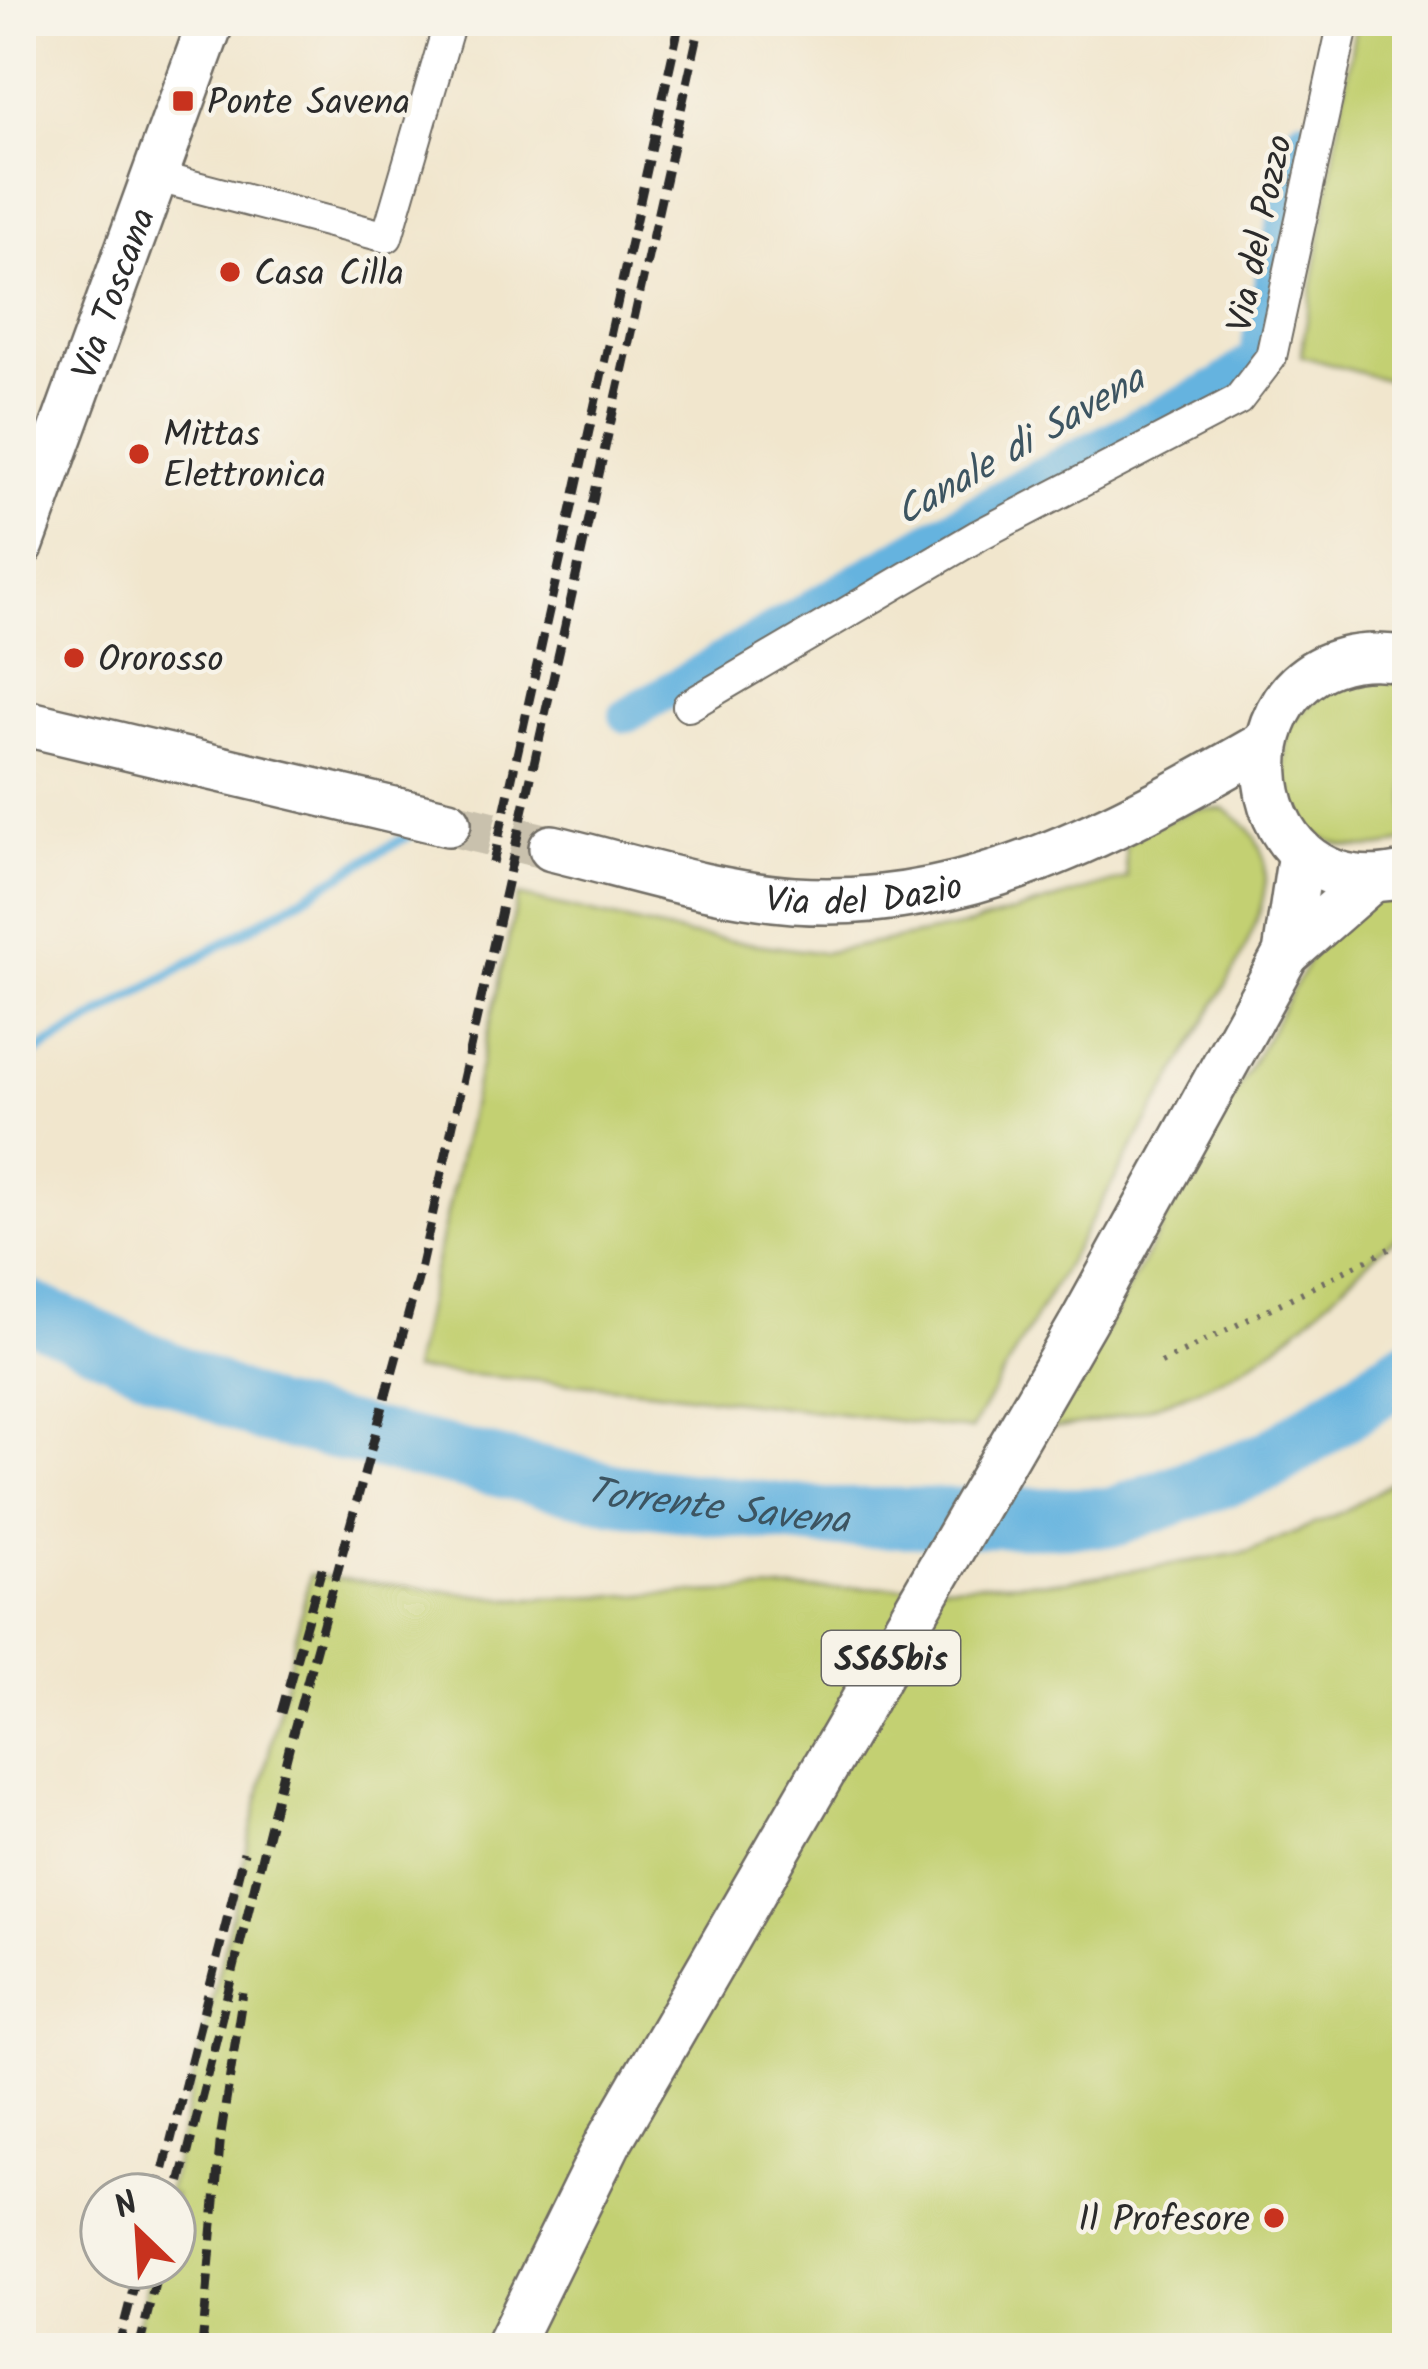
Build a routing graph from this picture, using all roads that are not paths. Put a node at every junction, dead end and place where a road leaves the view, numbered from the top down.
1 (211, 21) edge
2 (450, 21) edge
3 (1344, 21) edge
4 (154, 176) junction
5 (36, 451) edge
6 (21, 544) edge
7 (1399, 650) edge
8 (688, 706) dead end
9 (21, 722) edge
10 (1264, 744) junction
11 (1165, 802) junction
12 (1271, 812) junction
13 (448, 824) tunnel mouth
14 (552, 848) tunnel mouth
15 (1301, 853) junction
16 (1389, 877) edge
17 (1286, 954) junction
18 (507, 2348) edge

1 - 4 main road, Via Toscana
2 - 4 street, Via Toscana
3 - 8 street, Via del Pozzo
4 - 5 main road, Via Toscana
5 - 6 main road, Via Toscana
7 - 10 main road, Via del Dazio
9 - 13 main road
10 - 11 main road, Via del Dazio
10 - 12 main road
11 - 12 main road, Via del Dazio
11 - 14 main road, Via del Dazio
12 - 15 main road
15 - 16 main road
15 - 17 main road, SS65bis
16 - 17 main road, SS65bis
17 - 18 main road, SS65bis

